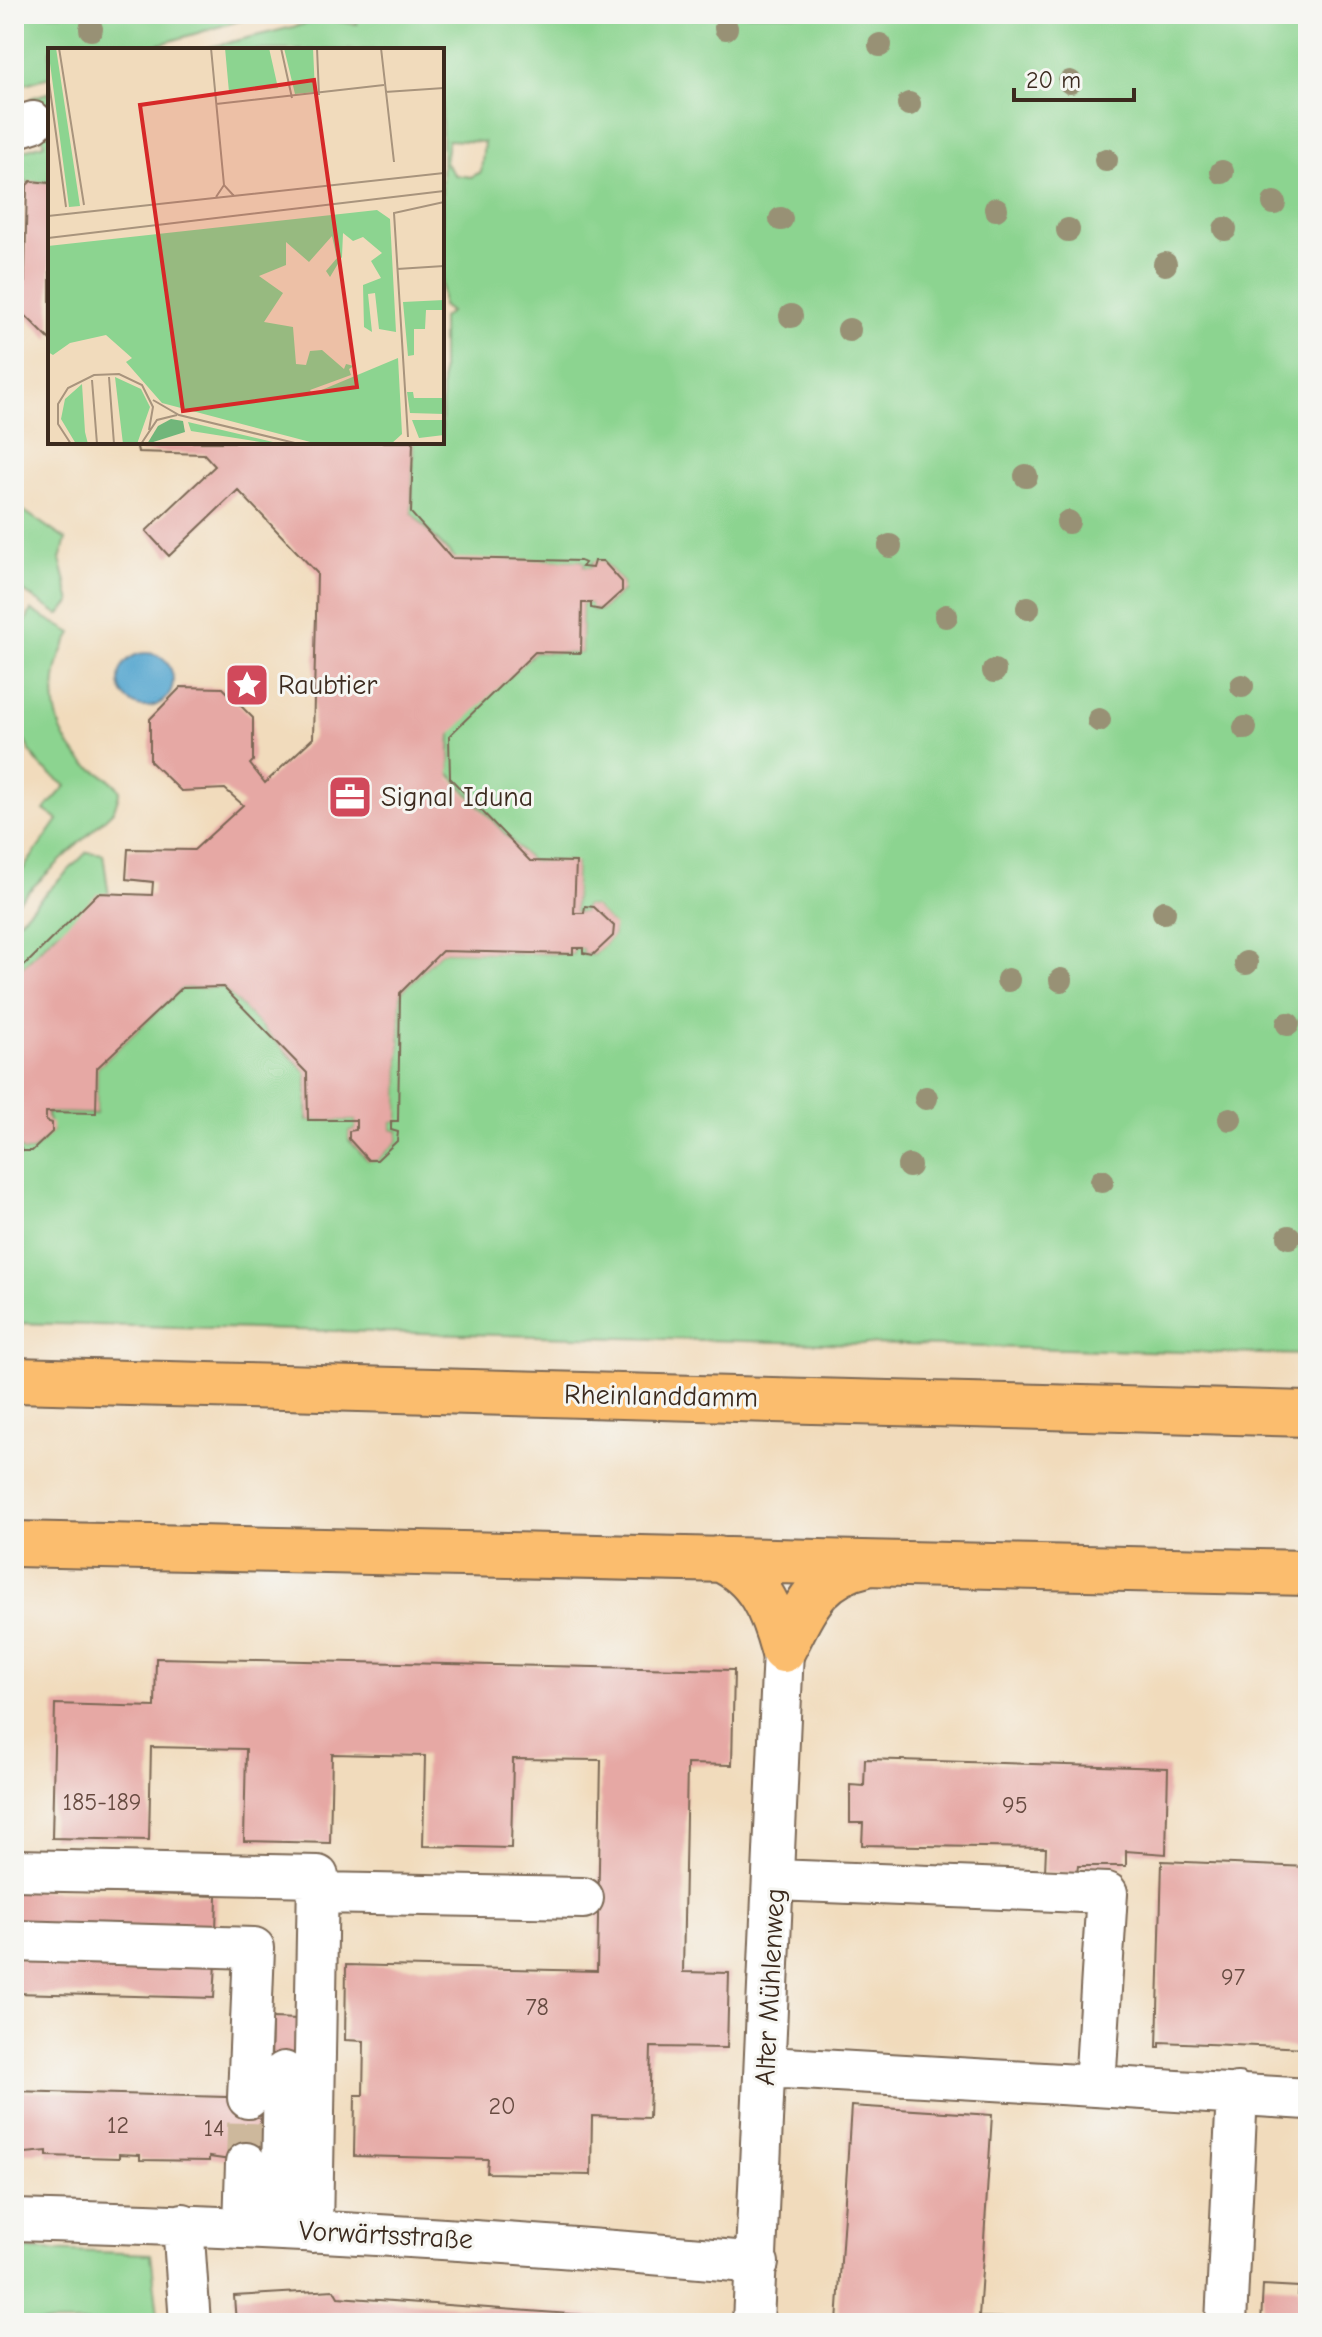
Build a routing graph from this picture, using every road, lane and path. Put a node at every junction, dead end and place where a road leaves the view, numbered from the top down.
1 (14, 1380) edge
2 (1308, 1414) edge
3 (14, 1544) edge
4 (718, 1559) junction
5 (869, 1564) junction
6 (1308, 1573) edge
7 (783, 1650) junction
8 (14, 1870) edge
9 (775, 1880) junction
10 (318, 1893) junction
11 (583, 1898) dead end
12 (14, 1941) edge
13 (767, 2067) junction
14 (284, 2072) dead end
15 (1095, 2086) junction
16 (1237, 2093) junction
17 (248, 2098) tunnel mouth
18 (1308, 2099) edge
19 (246, 2163) tunnel mouth
20 (14, 2220) edge
21 (183, 2224) junction
22 (279, 2230) junction
23 (758, 2263) junction
24 (190, 2323) edge
25 (753, 2323) edge
26 (1226, 2323) edge

1 - 2 main road, Rheinlanddamm
3 - 4 main road
4 - 5 main road
4 - 7 main road
5 - 6 main road
5 - 7 main road
7 - 9 street, Alter Mühlenweg
8 - 10 street
9 - 13 street, Alter Mühlenweg
9 - 15 street
10 - 11 street
10 - 22 street
12 - 17 street
13 - 15 street
13 - 23 street, Alter Mühlenweg
14 - 22 street
15 - 16 street
16 - 18 street
16 - 26 street
19 - 22 street
20 - 21 street, Vorwärtsstraße
21 - 22 street, Vorwärtsstraße
21 - 24 street
22 - 23 street, Vorwärtsstraße
23 - 25 street, Alter Mühlenweg

